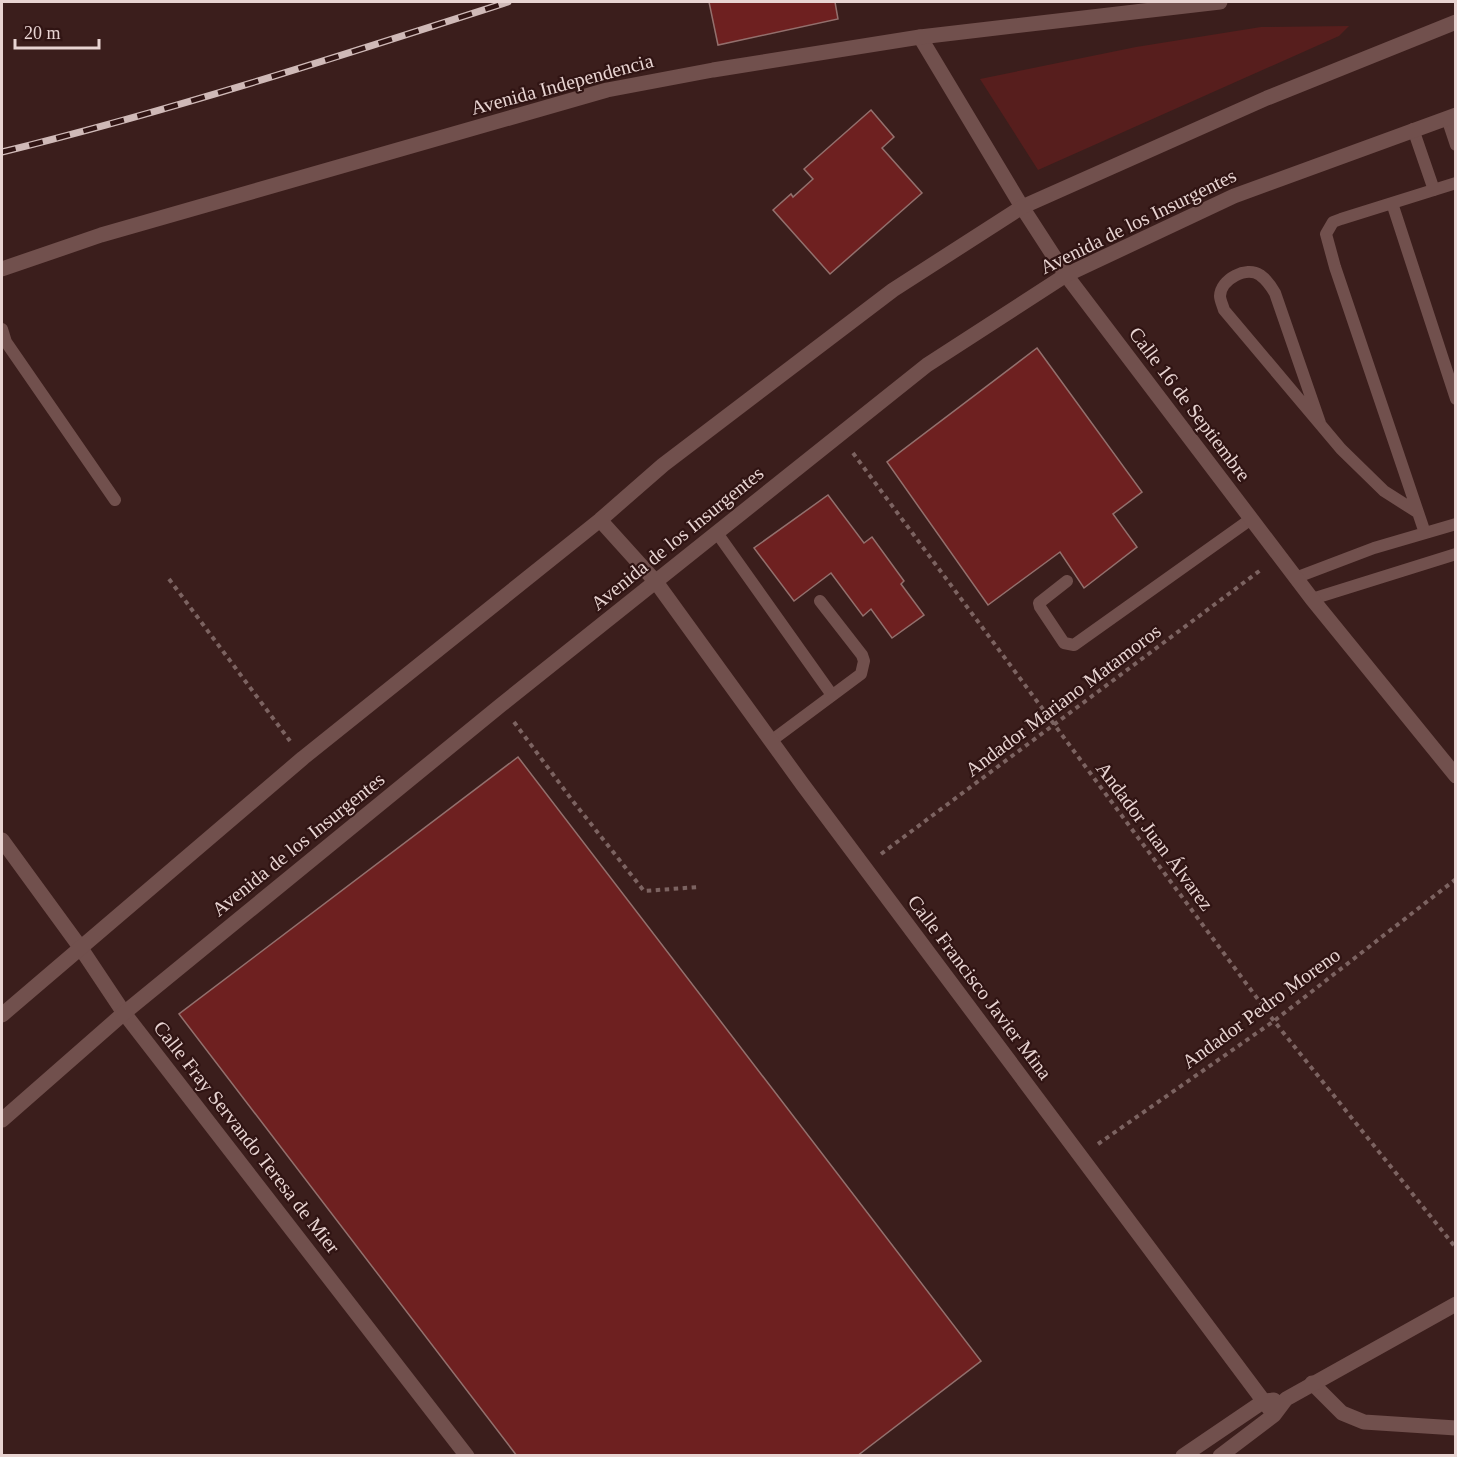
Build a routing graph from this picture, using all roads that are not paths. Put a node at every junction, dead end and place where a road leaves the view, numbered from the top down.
1 (1220, 2) edge
2 (1455, 22) edge
3 (920, 37) junction
4 (1451, 116) edge
5 (1413, 129) junction
6 (1455, 145) edge
7 (1455, 183) edge
8 (1434, 190) junction
9 (1392, 203) junction
10 (1022, 207) junction
11 (2, 269) edge
12 (1066, 275) junction
13 (2, 329) edge
14 (1455, 399) edge
15 (1320, 423) junction
16 (115, 500) dead end
17 (1417, 512) junction
18 (1251, 519) junction
19 (600, 520) junction
20 (1455, 524) edge
21 (717, 533) junction
22 (1425, 533) junction
23 (1455, 554) edge
24 (1295, 578) junction
25 (1067, 581) dead end
26 (656, 582) junction
27 (1312, 599) junction
28 (820, 601) dead end
29 (832, 695) junction
30 (771, 741) junction
31 (1455, 776) edge
32 (2, 840) edge
33 (80, 947) junction
34 (124, 1013) junction
35 (2, 1015) edge
36 (2, 1120) edge
37 (1455, 1304) edge
38 (1312, 1383) junction
39 (1286, 1399) junction
40 (1264, 1401) junction
41 (1274, 1415) junction
42 (1455, 1428) edge
43 (467, 1455) edge
44 (1183, 1455) edge
45 (1221, 1455) edge

1 - 3 street, Avenida Independencia
2 - 10 street
3 - 10 street, Calle 16 de Septiembre
3 - 11 street, Avenida Independencia
4 - 5 street, Avenida de los Insurgentes
4 - 6 lane
5 - 8 lane
5 - 12 street, Avenida de los Insurgentes
7 - 8 lane
8 - 9 lane
9 - 14 lane
9 - 17 lane
10 - 12 street, Calle 16 de Septiembre
10 - 19 street
12 - 18 street, Calle 16 de Septiembre
12 - 21 street, Avenida de los Insurgentes
13 - 16 lane
15 - 15 lane
15 - 17 lane
17 - 22 lane
18 - 24 street, Calle 16 de Septiembre
18 - 25 lane
19 - 26 street, Calle Francisco Javier Mina
19 - 33 street
20 - 22 lane
21 - 26 street, Avenida de los Insurgentes
21 - 29 lane
22 - 24 lane
23 - 27 lane
24 - 27 street, Calle 16 de Septiembre
26 - 30 street, Calle Francisco Javier Mina
26 - 34 street, Avenida de los Insurgentes
27 - 31 street, Calle 16 de Septiembre
28 - 29 lane
29 - 30 lane
30 - 40 street, Calle Francisco Javier Mina
32 - 33 street, Calle Fray Servando Teresa de Mier
33 - 34 street, Calle Fray Servando Teresa de Mier
33 - 35 street
34 - 36 street, Avenida de los Insurgentes
34 - 43 street, Calle Fray Servando Teresa de Mier
37 - 38 street
38 - 39 street
38 - 42 street
39 - 40 street
39 - 41 street
40 - 41 street, Calle Francisco Javier Mina
40 - 44 street
41 - 45 street

